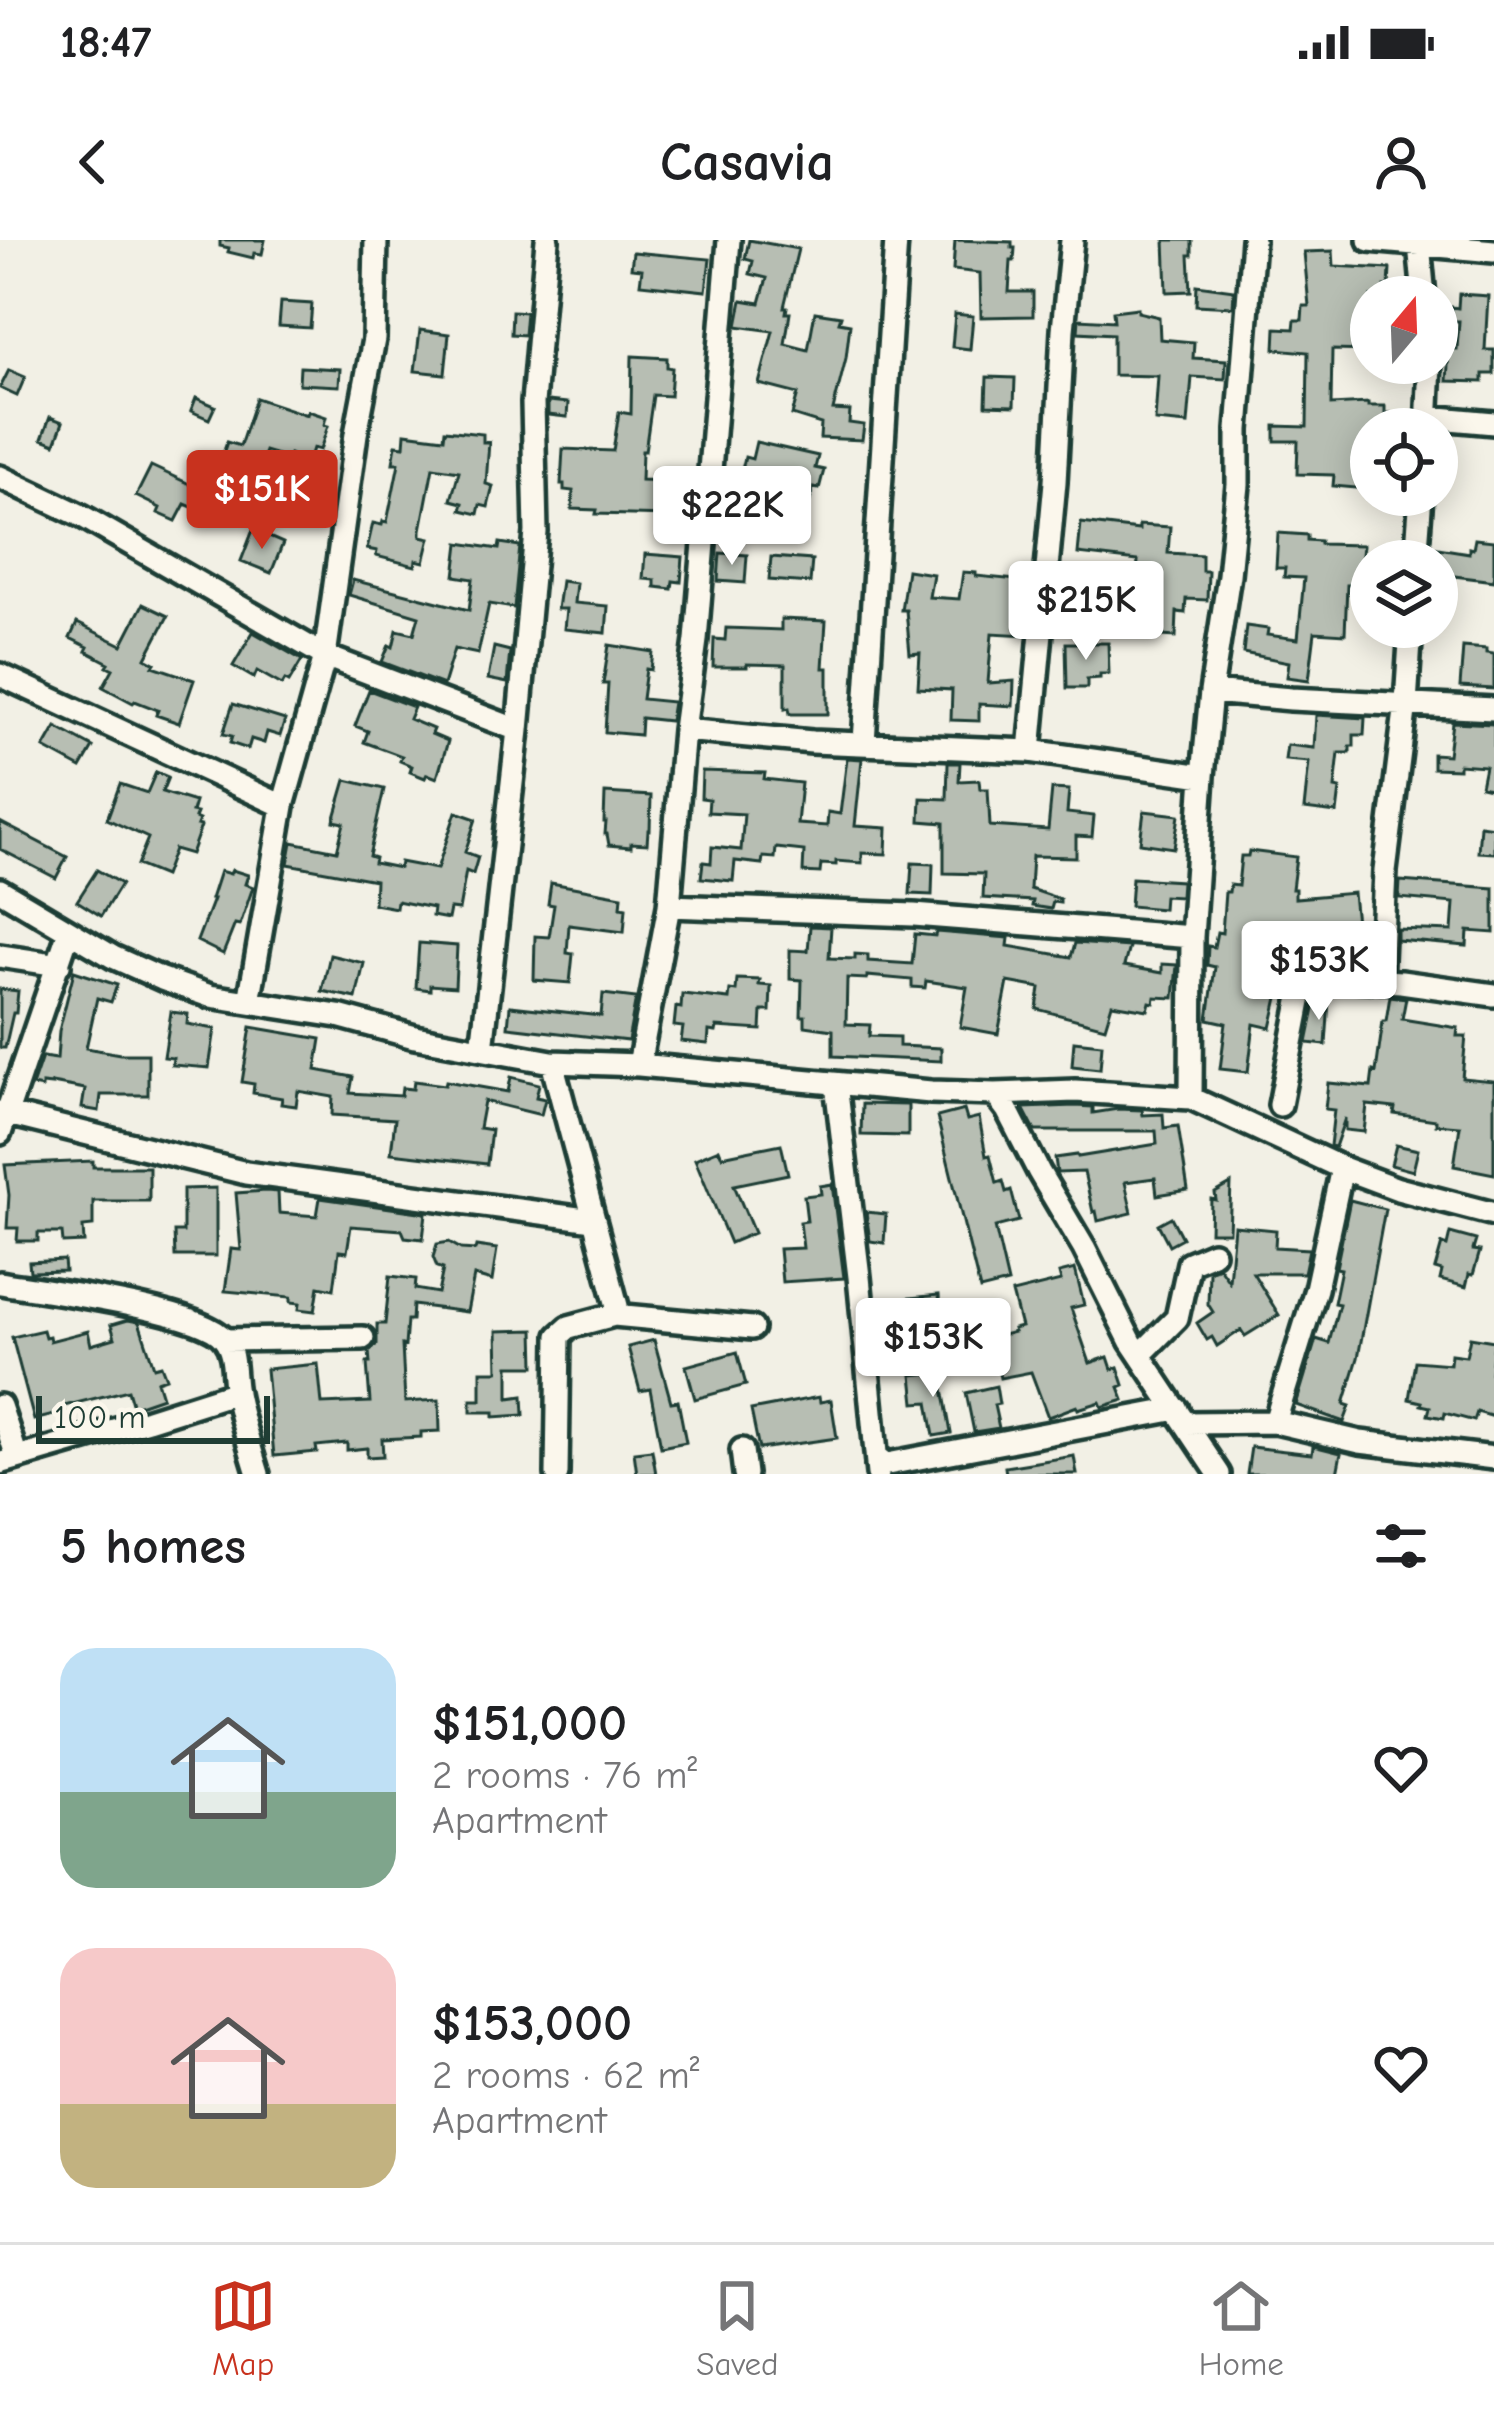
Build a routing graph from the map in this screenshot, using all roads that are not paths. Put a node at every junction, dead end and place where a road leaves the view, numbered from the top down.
1 (376, 240) edge
2 (547, 240) edge
3 (706, 240) edge
4 (896, 240) edge
5 (1072, 240) edge
6 (1253, 240) edge
7 (1369, 240) edge
8 (729, 243) edge
9 (1419, 244) junction
10 (1494, 251) edge
11 (1422, 276) edge
12 (1458, 423) edge
13 (1494, 423) edge
14 (0, 477) edge
15 (1410, 648) edge
16 (325, 656) junction
17 (0, 675) edge
18 (1211, 692) junction
19 (1406, 703) junction
20 (1494, 709) edge
21 (518, 730) junction
22 (684, 730) junction
23 (863, 742) junction
24 (1030, 751) junction
25 (1203, 776) junction
26 (283, 806) junction
27 (0, 890) edge
28 (669, 906) junction
29 (69, 932) junction
30 (1192, 937) junction
31 (0, 956) edge
32 (59, 964) junction
33 (1380, 981) junction
34 (1494, 995) edge
35 (249, 1002) junction
36 (482, 1048) junction
37 (553, 1062) junction
38 (640, 1065) junction
39 (836, 1084) junction
40 (995, 1094) junction
41 (1191, 1098) junction
42 (1280, 1105) dead end
43 (2, 1119) edge
44 (1342, 1168) junction
45 (1494, 1214) edge
46 (593, 1220) junction
47 (1213, 1253) dead end
48 (0, 1282) edge
49 (614, 1315) junction
50 (752, 1328) dead end
51 (363, 1338) dead end
52 (225, 1340) junction
53 (1140, 1355) junction
54 (236, 1392) junction
55 (0, 1406) edge
56 (1181, 1416) junction
57 (1275, 1422) junction
58 (742, 1450) dead end
59 (1494, 1458) edge
60 (9, 1460) edge
61 (877, 1470) edge
62 (257, 1474) edge
63 (557, 1474) edge
64 (745, 1474) edge
65 (1220, 1474) edge

1 - 16 street
2 - 21 street
3 - 8 street
4 - 23 street
5 - 24 street
6 - 18 street
7 - 9 street
8 - 22 street
9 - 10 street
9 - 11 street
12 - 13 street
14 - 16 street
15 - 19 street
16 - 21 street
16 - 26 street
17 - 26 street
18 - 19 street
18 - 25 street
19 - 20 street
19 - 33 street
21 - 36 street
22 - 23 street
22 - 28 street
23 - 24 street
24 - 25 street
25 - 30 street
26 - 35 street
27 - 29 street
28 - 30 street
28 - 38 street
29 - 32 street
29 - 35 street
30 - 41 street
31 - 32 street
32 - 43 street
33 - 34 street
33 - 42 street
35 - 36 street
36 - 37 street
37 - 38 street
37 - 46 street
38 - 39 street
39 - 40 street
39 - 61 street
40 - 41 street
40 - 53 street
41 - 44 street
43 - 46 street
44 - 45 street
44 - 57 street
46 - 49 street
47 - 53 street
48 - 52 street
49 - 50 street
49 - 63 street
51 - 52 street
52 - 54 street
53 - 56 street
54 - 60 street
54 - 62 street
55 - 60 street
56 - 57 street
56 - 61 street
56 - 65 street
57 - 59 street
58 - 64 street

